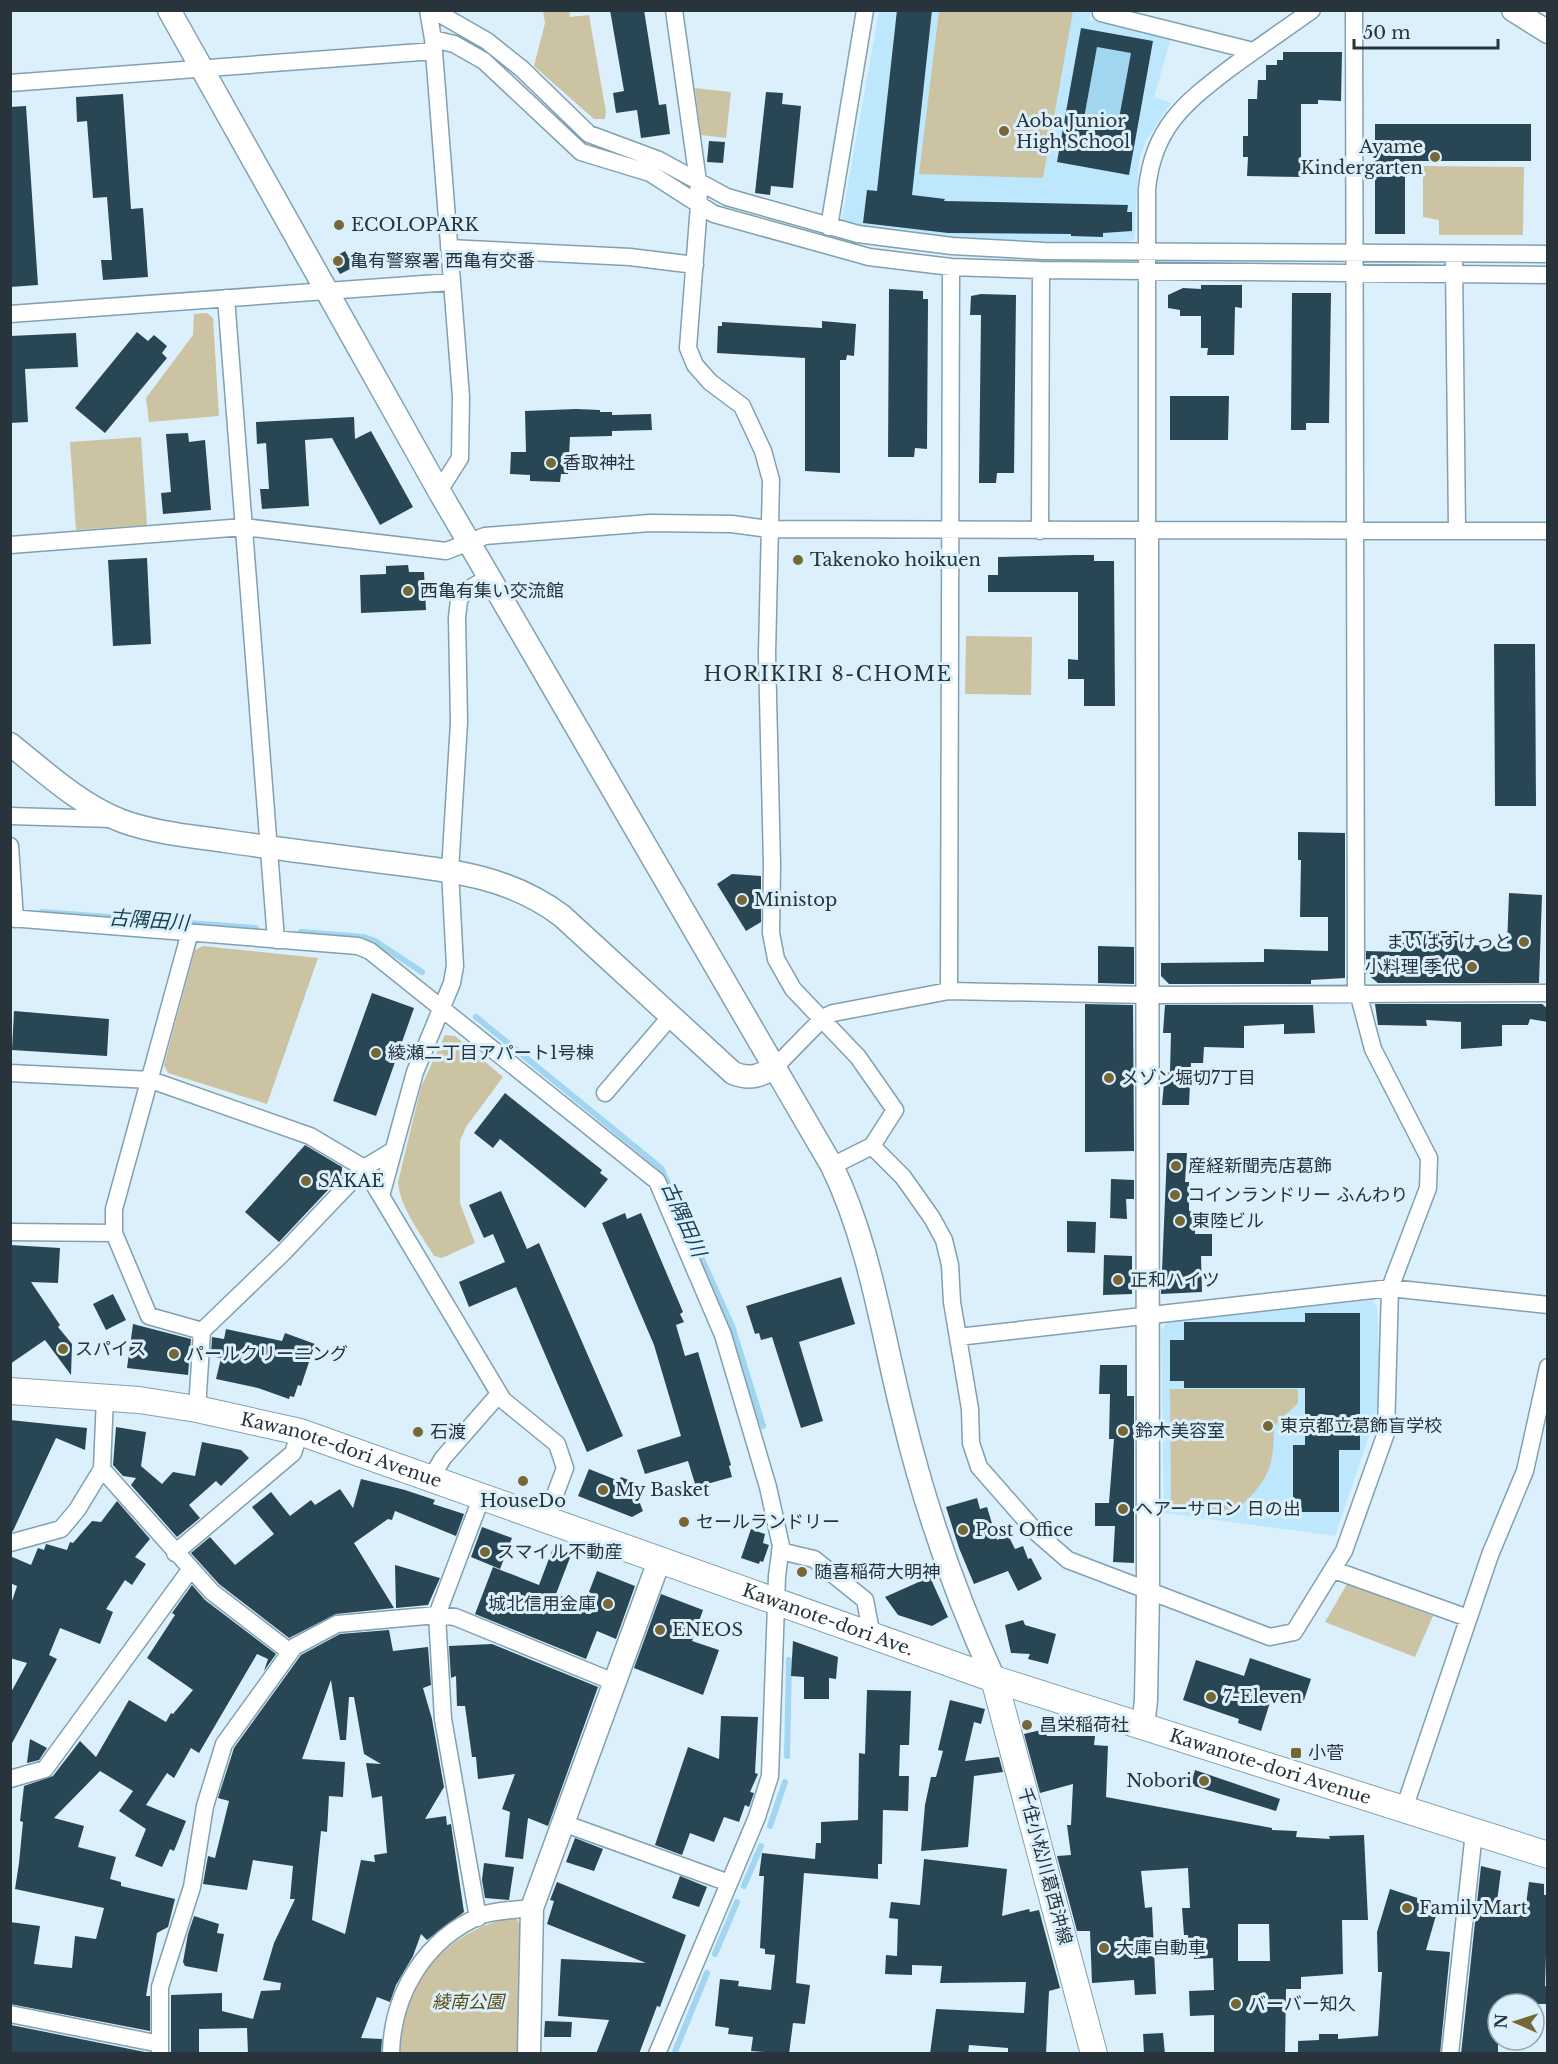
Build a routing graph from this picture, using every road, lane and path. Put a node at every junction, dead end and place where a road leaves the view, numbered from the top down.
1 (169, 10) edge
2 (428, 10) edge
3 (433, 10) edge
4 (674, 10) edge
5 (865, 10) edge
6 (1102, 10) edge
7 (1312, 10) edge
8 (1354, 10) edge
9 (1513, 10) edge
10 (1548, 32) edge
11 (434, 45) junction
12 (1253, 51) junction
13 (202, 69) junction
14 (10, 83) edge
15 (698, 181) junction
16 (699, 205) junction
17 (829, 227) junction
18 (449, 248) junction
19 (1147, 252) junction
20 (1356, 253) junction
21 (1454, 254) junction
22 (1548, 254) edge
23 (695, 265) junction
24 (951, 267) junction
25 (1041, 270) junction
26 (1147, 272) junction
27 (1356, 273) junction
28 (1455, 273) junction
29 (1548, 275) edge
30 (451, 282) junction
31 (327, 291) junction
32 (226, 298) junction
33 (10, 314) edge
34 (439, 491) junction
35 (244, 527) junction
36 (769, 529) junction
37 (1456, 529) junction
38 (949, 530) junction
39 (1040, 531) junction
40 (1357, 531) junction
41 (1548, 531) edge
42 (1147, 532) junction
43 (468, 540) junction
44 (10, 545) edge
45 (490, 578) junction
46 (10, 744) edge
47 (10, 816) edge
48 (120, 820) junction
49 (10, 846) edge
50 (269, 848) junction
51 (450, 871) junction
52 (13, 919) edge
53 (190, 932) junction
54 (276, 940) junction
55 (949, 991) junction
56 (1548, 993) edge
57 (1358, 994) junction
58 (1148, 995) junction
59 (441, 1006) junction
60 (671, 1016) junction
61 (823, 1018) junction
62 (776, 1067) junction
63 (10, 1073) edge
64 (151, 1080) junction
65 (605, 1093) dead end
66 (872, 1146) junction
67 (393, 1151) junction
68 (832, 1166) junction
69 (364, 1168) junction
70 (381, 1196) junction
71 (10, 1232) edge
72 (114, 1233) junction
73 (1390, 1288) junction
74 (1548, 1305) edge
75 (1148, 1314) junction
76 (202, 1331) junction
77 (958, 1337) junction
78 (1548, 1367) edge
79 (10, 1391) edge
80 (499, 1394) junction
81 (105, 1397) junction
82 (197, 1409) junction
83 (300, 1432) junction
84 (102, 1469) junction
85 (431, 1478) junction
86 (482, 1496) junction
87 (546, 1519) junction
88 (10, 1543) edge
89 (780, 1551) junction
90 (175, 1553) junction
91 (660, 1561) junction
92 (190, 1570) junction
93 (1334, 1570) junction
94 (1148, 1592) junction
95 (776, 1602) junction
96 (437, 1614) junction
97 (1468, 1618) junction
98 (872, 1636) junction
99 (290, 1652) junction
100 (994, 1679) junction
101 (614, 1682) junction
102 (1143, 1727) junction
103 (11, 1780) edge
104 (1404, 1809) junction
105 (563, 1823) junction
106 (1474, 1832) junction
107 (1548, 1855) edge
108 (729, 1883) junction
109 (532, 1908) junction
110 (478, 1918) junction
111 (10, 2014) edge
112 (160, 2049) edge
113 (391, 2054) edge
114 (529, 2054) edge
115 (657, 2054) edge
116 (1094, 2054) edge
117 (1450, 2054) edge

1 - 13 street
2 - 11 street
3 - 15 street
4 - 15 street
5 - 17 street
6 - 12 street
7 - 12 street
8 - 20 street
9 - 10 street
11 - 13 street
11 - 16 street
11 - 18 street
12 - 19 street
13 - 14 street
13 - 31 street
15 - 16 street
15 - 17 street
16 - 23 street
16 - 24 street
17 - 19 street
18 - 23 street
18 - 30 street
19 - 20 street
19 - 26 street
20 - 21 street
20 - 27 street
21 - 22 street
21 - 28 street
23 - 36 street
24 - 25 street
24 - 38 street
25 - 26 street
25 - 39 street
26 - 27 street
26 - 42 street
27 - 28 street
27 - 40 street
28 - 29 street
28 - 37 street
30 - 31 street
30 - 34 street
31 - 32 street
31 - 34 street
32 - 33 street
32 - 35 street
34 - 43 street
35 - 43 street
35 - 44 street
35 - 50 street
36 - 38 street
36 - 43 street
36 - 61 street
37 - 40 street
37 - 41 street
38 - 39 street
38 - 55 street
39 - 42 street
40 - 42 street
40 - 57 street
42 - 58 street
43 - 45 street
45 - 51 street
45 - 62 street
46 - 48 street
47 - 48 street
48 - 50 street
49 - 52 street
50 - 51 street
50 - 54 street
51 - 59 street
51 - 60 street
52 - 53 street
53 - 54 street
53 - 64 street
54 - 59 street
55 - 58 street
55 - 61 street
56 - 57 street
57 - 58 street
57 - 73 street
58 - 75 street
59 - 67 street
59 - 89 street
60 - 62 street
60 - 65 street
61 - 62 street
61 - 66 street
62 - 68 street
63 - 64 street
64 - 69 street
64 - 72 street
66 - 68 street
66 - 77 street
67 - 69 street
67 - 70 street
68 - 100 street
69 - 70 street
69 - 76 street
70 - 80 street
71 - 72 street
72 - 76 street
73 - 74 street
73 - 75 street
73 - 93 street
75 - 77 street
75 - 94 street
76 - 82 street
77 - 94 street
78 - 97 street
79 - 81 main road, Kawanote-dori Avenue
80 - 85 street
80 - 87 street
81 - 82 main road, Kawanote-dori Avenue
81 - 84 street
82 - 83 main road, Kawanote-dori Avenue
83 - 85 main road, Kawanote-dori Avenue
83 - 90 street
84 - 88 street
84 - 90 street
85 - 86 main road, Kawanote-dori Avenue
86 - 87 main road, Kawanote-dori Avenue
86 - 96 street
87 - 91 main road, Kawanote-dori Avenue
89 - 95 street
89 - 98 street
90 - 92 street
91 - 95 main road, Kawanote-dori Ave.
91 - 101 street
92 - 99 street
92 - 103 street
93 - 94 street
93 - 97 street
94 - 102 street
95 - 98 main road, Kawanote-dori Ave.
95 - 108 street
96 - 99 street
96 - 101 street
96 - 110 street
97 - 104 street
98 - 100 main road, Kawanote-dori Ave.
99 - 112 street
100 - 102 main road, Kawanote-dori Avenue
100 - 116 main road, 千住小松川葛西沖線
101 - 105 street
102 - 104 main road, Kawanote-dori Avenue
104 - 106 main road, Kawanote-dori Avenue
105 - 108 street
105 - 109 street
106 - 107 main road, Kawanote-dori Avenue
106 - 117 street
108 - 115 street
109 - 110 street
109 - 114 street
110 - 113 street
111 - 112 street

